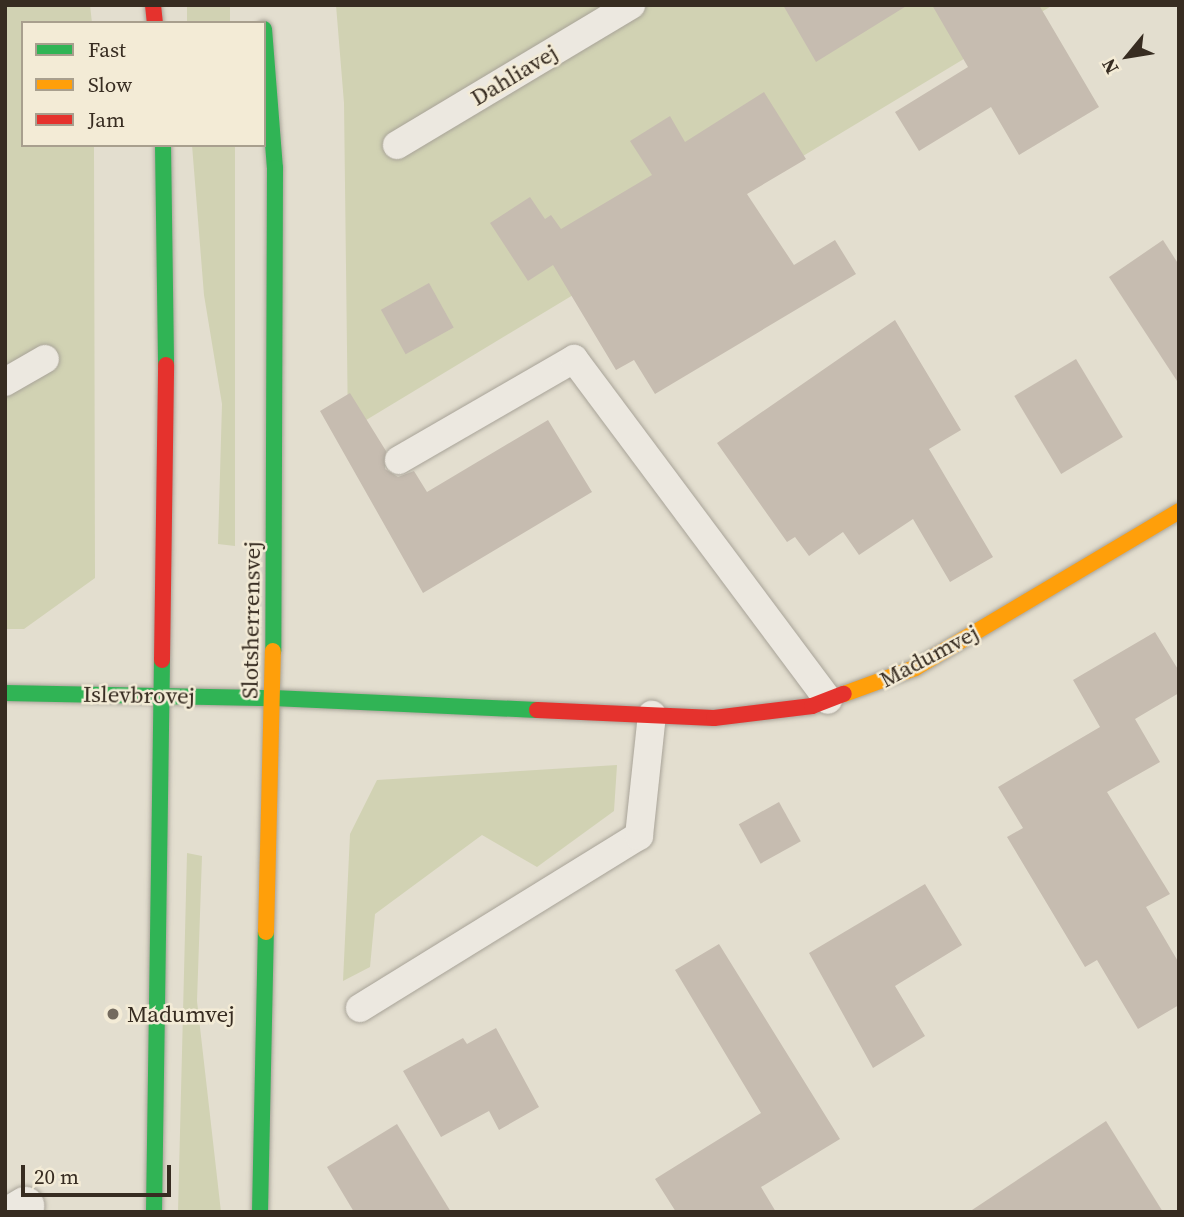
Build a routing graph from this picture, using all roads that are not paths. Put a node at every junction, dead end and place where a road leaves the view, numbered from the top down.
1 (631, 5) edge
2 (266, 49) edge
3 (397, 145) dead end
4 (163, 147) edge
5 (45, 359) dead end
6 (5, 382) edge
7 (399, 460) dead end
8 (1179, 510) edge
9 (5, 693) edge
10 (161, 696) junction
11 (273, 698) junction
12 (828, 700) junction
13 (652, 715) junction
14 (360, 1008) dead end
15 (154, 1212) edge
16 (260, 1212) edge

1 - 3 lane, Dahliavej
2 - 11 street, Slotsherrensvej
4 - 10 street
5 - 6 lane
7 - 12 lane
8 - 12 street, Madumvej
9 - 10 street, Islevbrovej
10 - 11 street, Islevbrovej
10 - 15 street
11 - 13 street, Madumvej
11 - 16 street, Slotsherrensvej
12 - 13 street, Madumvej
13 - 14 lane

